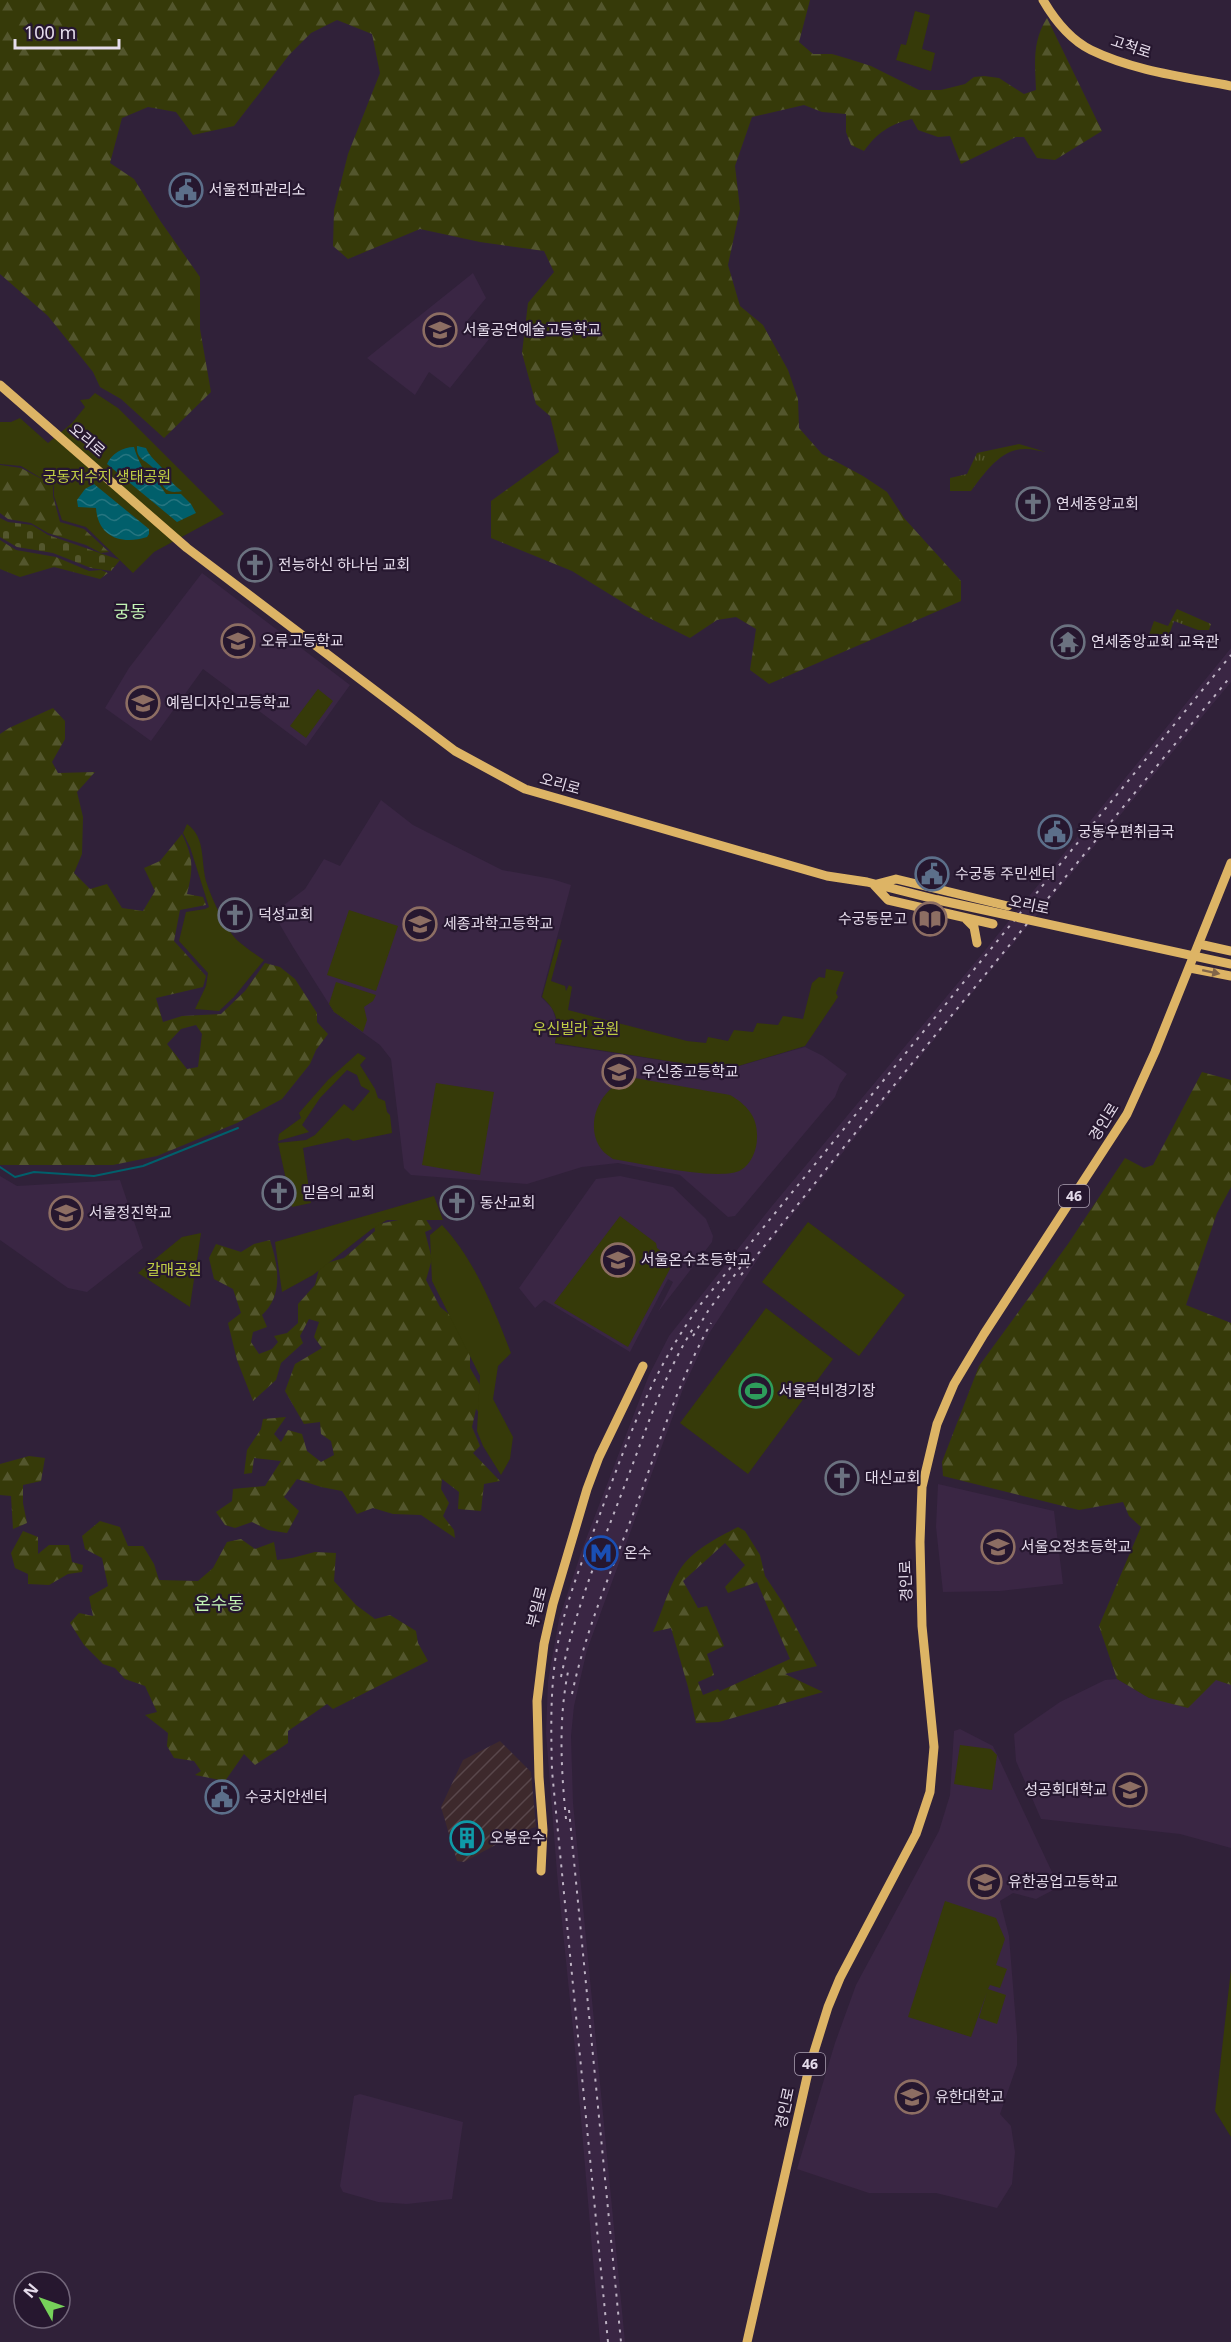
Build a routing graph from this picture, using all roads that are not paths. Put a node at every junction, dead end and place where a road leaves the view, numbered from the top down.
1 (1043, 0) edge
2 (1231, 86) edge
3 (0, 385) edge
4 (1231, 863) edge
5 (874, 885) junction
6 (956, 893) junction
7 (1008, 906) dead end
8 (950, 914) junction
9 (964, 917) junction
10 (993, 924) dead end
11 (977, 943) dead end
12 (1199, 944) junction
13 (1231, 951) edge
14 (1231, 964) edge
15 (1190, 968) junction
16 (1231, 976) edge
17 (643, 1366) dead end
18 (541, 1871) dead end
19 (747, 2342) edge

1 - 2 main road, 고척로
3 - 5 main road, 오리로
4 - 12 main road, 경인로 / 46
5 - 6 main road
5 - 8 main road
5 - 14 main road, 오리로, bridge
6 - 7 main road
6 - 8 main road
8 - 9 main road
9 - 10 main road
9 - 11 main road
12 - 13 main road
12 - 15 main road, 경인로 / 46
15 -> 16 main road
15 - 19 main road, 경인로 / 46
17 - 18 main road, 부일로

